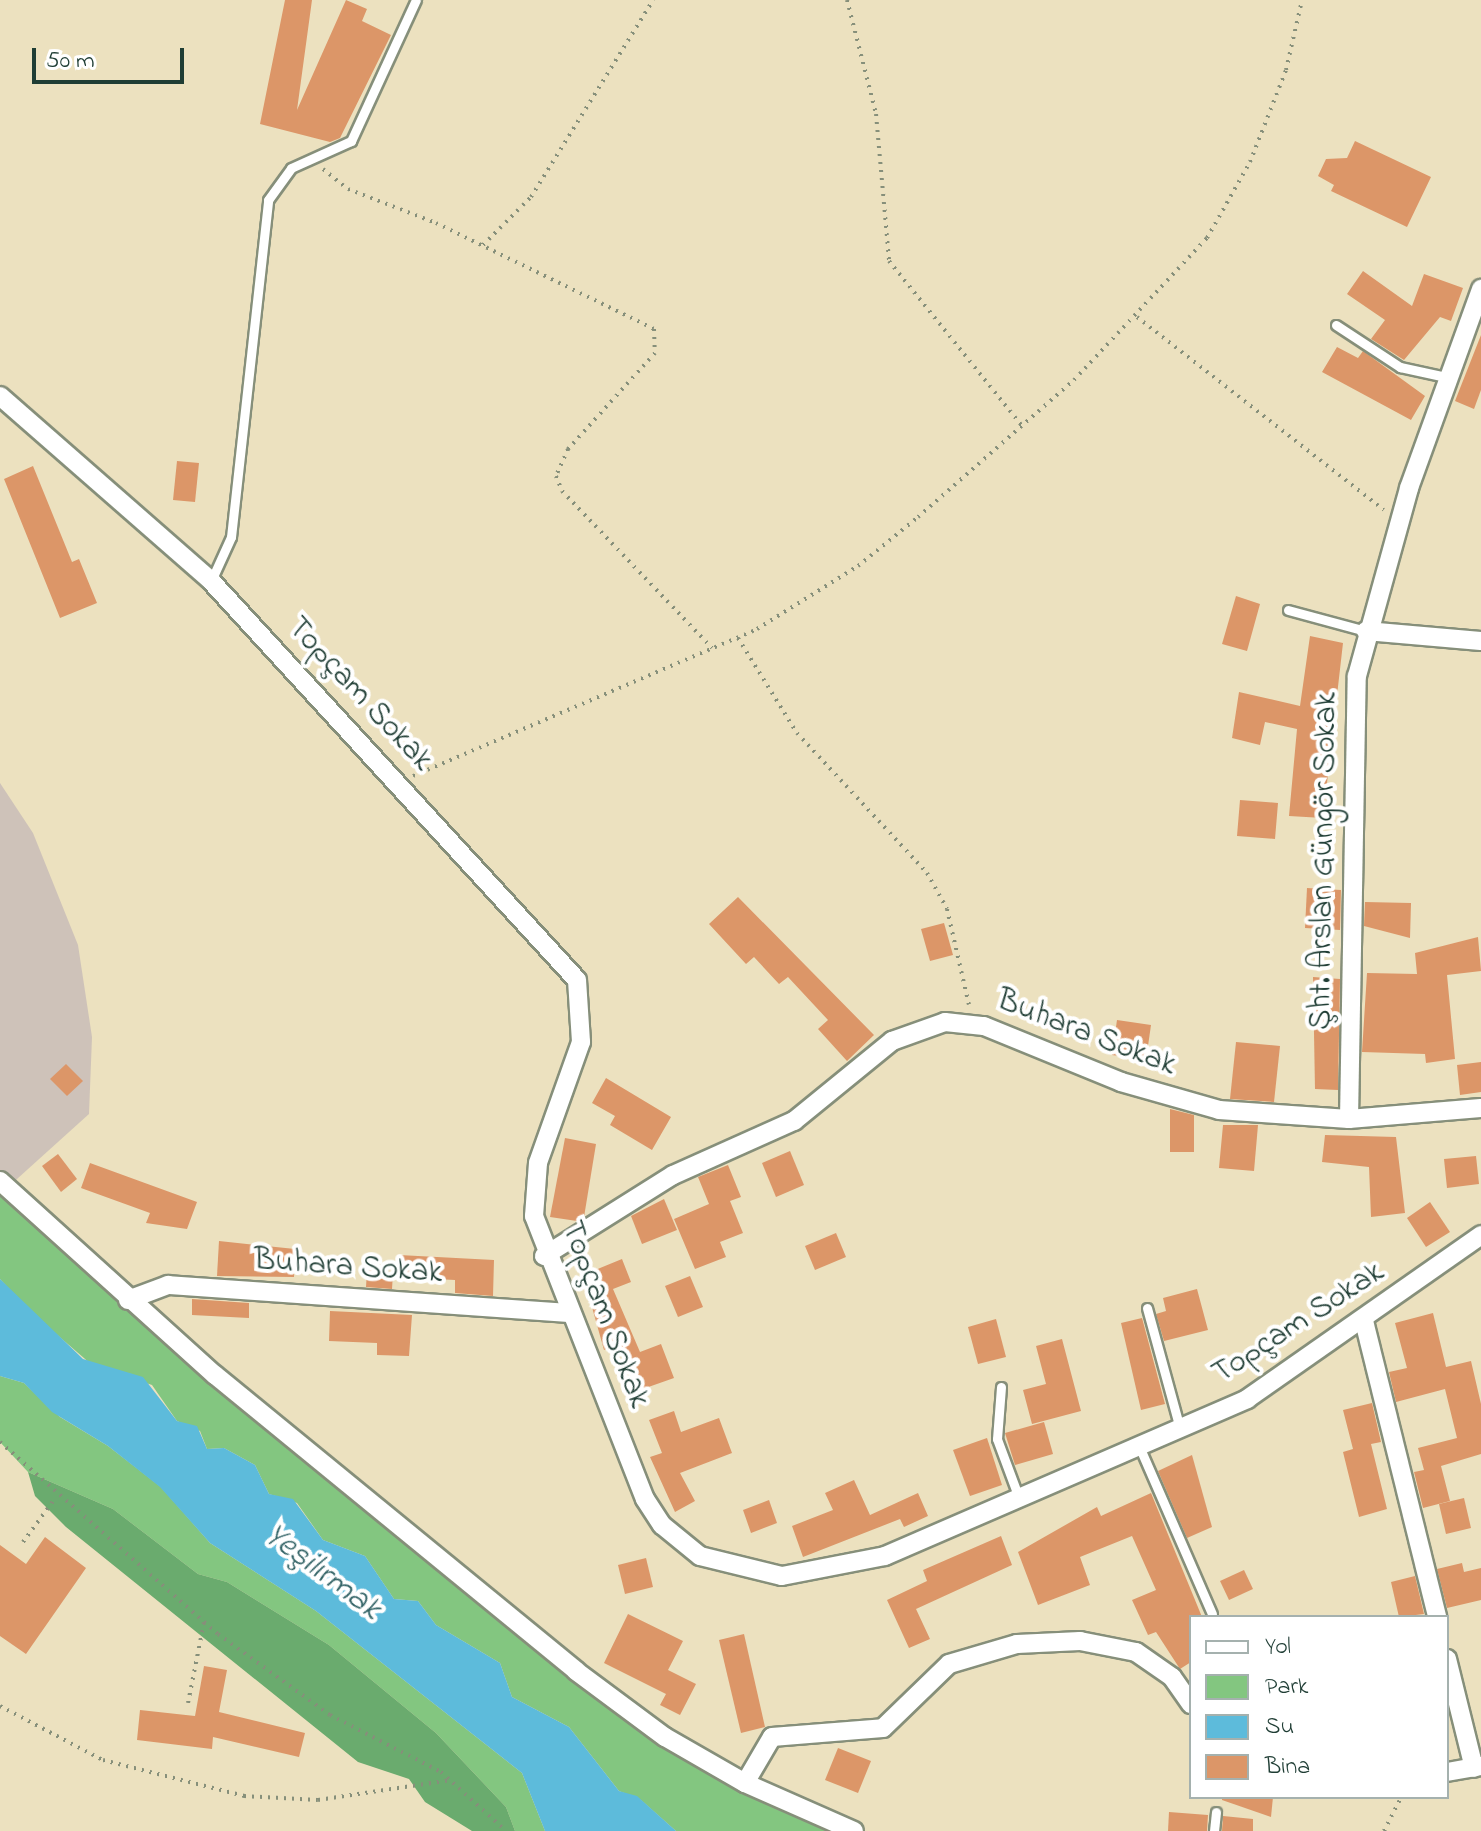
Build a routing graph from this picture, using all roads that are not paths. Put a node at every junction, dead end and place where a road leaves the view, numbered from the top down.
1 (416, 0) edge
2 (1481, 289) edge
3 (1336, 325) dead end
4 (1446, 377) junction
5 (0, 396) edge
6 (211, 581) junction
7 (1288, 610) dead end
8 (1366, 631) junction
9 (1481, 641) edge
10 (1481, 1108) edge
11 (1349, 1119) junction
12 (0, 1181) edge
13 (1481, 1235) edge
14 (544, 1256) junction
15 (128, 1300) junction
16 (1147, 1308) dead end
17 (567, 1313) junction
18 (1364, 1321) junction
19 (1001, 1387) dead end
20 (1180, 1429) junction
21 (1139, 1446) junction
22 (1019, 1498) junction
23 (1212, 1614) dead end
24 (1437, 1615) edge
25 (1449, 1666) edge
26 (1189, 1701) edge
27 (1477, 1767) edge
28 (1449, 1772) edge
29 (745, 1783) junction
30 (1216, 1812) dead end
31 (854, 1831) edge
32 (1214, 1831) edge

1 - 6 lane
2 - 4 street, Şht. Arslan Güngör Sokak
3 - 4 lane
4 - 8 street, Şht. Arslan Güngör Sokak
5 - 6 street, Topçam Sokak
6 - 14 street, Topçam Sokak
7 - 8 lane
8 - 9 street
8 - 11 street, Şht. Arslan Güngör Sokak
10 - 11 street, Buhara Sokak
11 - 14 street, Buhara Sokak
12 - 15 street
13 - 18 street, Topçam Sokak
14 - 17 street, Topçam Sokak
15 - 17 street, Buhara Sokak
15 - 29 street
16 - 20 lane
17 - 22 street, Topçam Sokak
18 - 20 street, Topçam Sokak
18 - 24 street
19 - 22 lane
20 - 21 street, Topçam Sokak
21 - 22 street, Topçam Sokak
21 - 23 lane
25 - 27 street
26 - 29 street
27 - 28 street
29 - 31 street
30 - 32 lane

